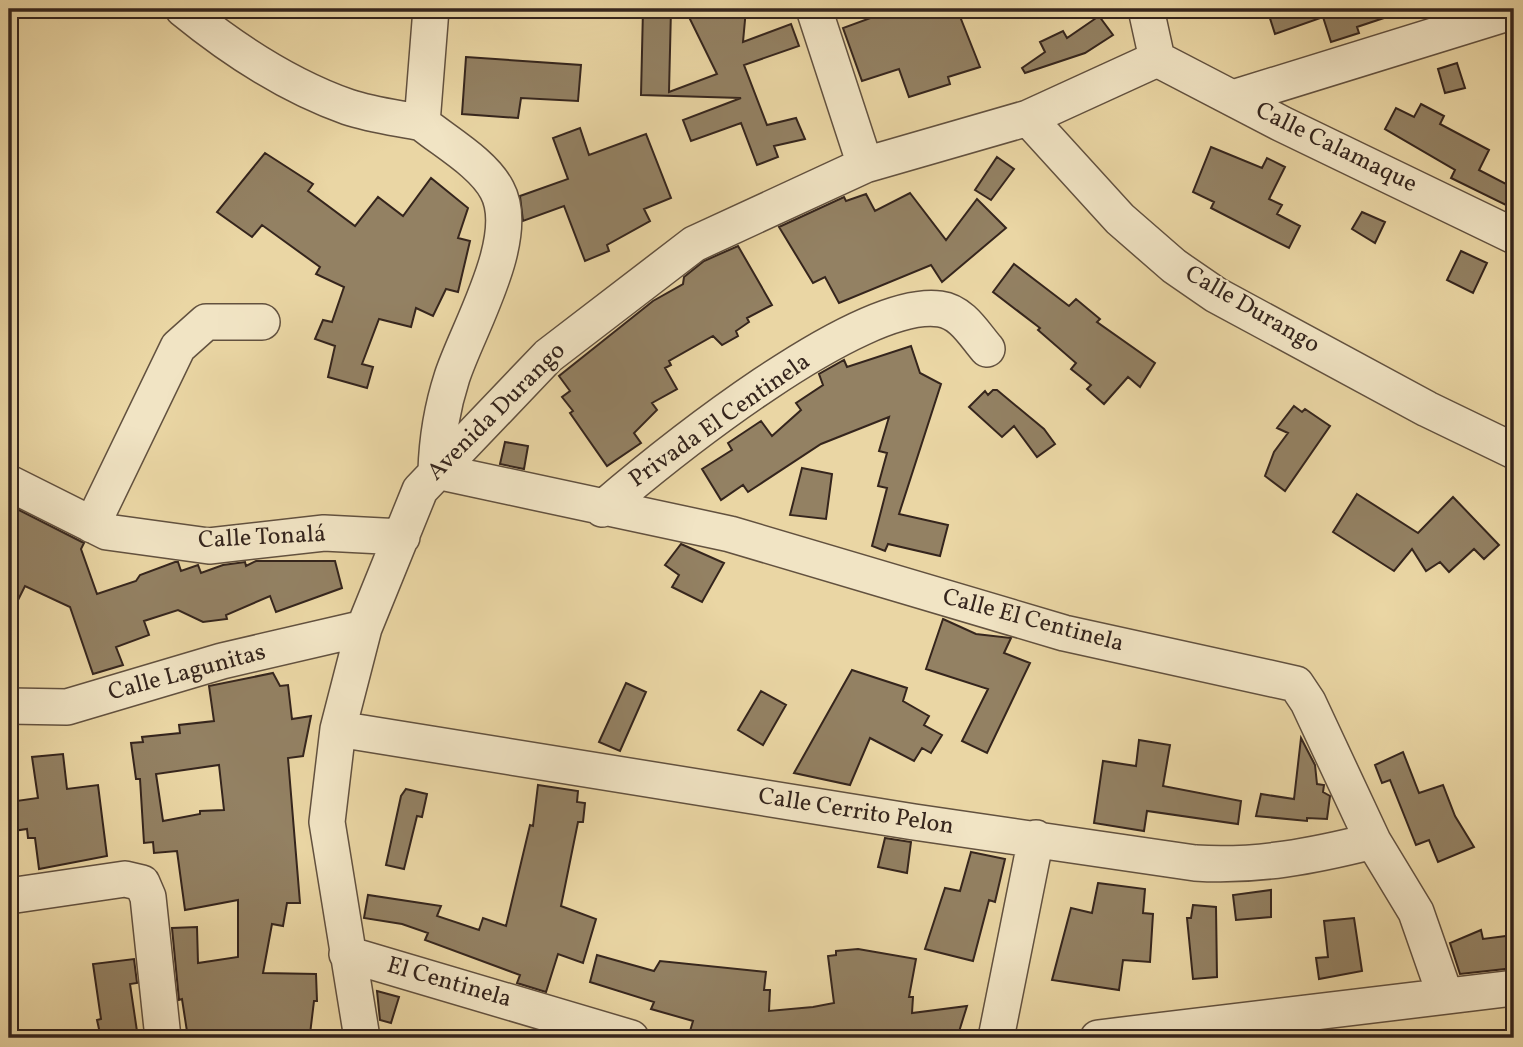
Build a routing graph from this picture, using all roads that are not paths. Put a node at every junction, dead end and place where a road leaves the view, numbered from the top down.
1 (183, 9) edge
2 (431, 9) edge
3 (814, 9) edge
4 (1146, 9) edge
5 (1514, 11) edge
6 (1157, 59) junction
7 (1233, 98) junction
8 (1028, 118) junction
9 (422, 123) junction
10 (865, 165) junction
11 (1514, 236) edge
12 (262, 322) dead end
13 (987, 349) dead end
14 (1514, 452) edge
15 (436, 471) junction
16 (9, 483) edge
17 (602, 509) junction
18 (92, 525) junction
19 (402, 537) junction
20 (364, 628) junction
21 (9, 706) edge
22 (338, 729) junction
23 (1036, 838) junction
24 (1373, 841) junction
25 (9, 896) edge
26 (347, 954) junction
27 (1514, 988) edge
28 (1444, 995) junction
29 (163, 1038) edge
30 (362, 1038) edge
31 (631, 1038) edge
32 (996, 1038) edge
33 (1098, 1038) edge

1 - 9 street
2 - 9 street
3 - 10 street
4 - 6 street
5 - 7 street
6 - 7 street, Calle Calamaque
6 - 8 street, Avenida Durango
7 - 11 street, Calle Calamaque
8 - 10 street, Avenida Durango
8 - 14 street, Calle Durango
9 - 15 street
10 - 15 street, Avenida Durango
12 - 18 street
13 - 17 street, Privada El Centinela
15 - 17 street, Calle El Centinela
15 - 19 street, Avenida Durango
16 - 18 street, Calle Tonalá
17 - 24 street, Calle El Centinela
18 - 19 street, Calle Tonalá
19 - 20 street, Avenida Durango
20 - 21 street, Calle Lagunitas
20 - 22 street, Avenida Durango
22 - 23 street, Calle Cerrito Pelon
22 - 26 street, Avenida Durango
23 - 24 street, Calle Cerrito Pelon
23 - 32 street
24 - 28 street, Calle El Centinela
25 - 29 street
26 - 30 street, Avenida Durango
26 - 31 street, El Centinela
27 - 28 street
28 - 33 street

